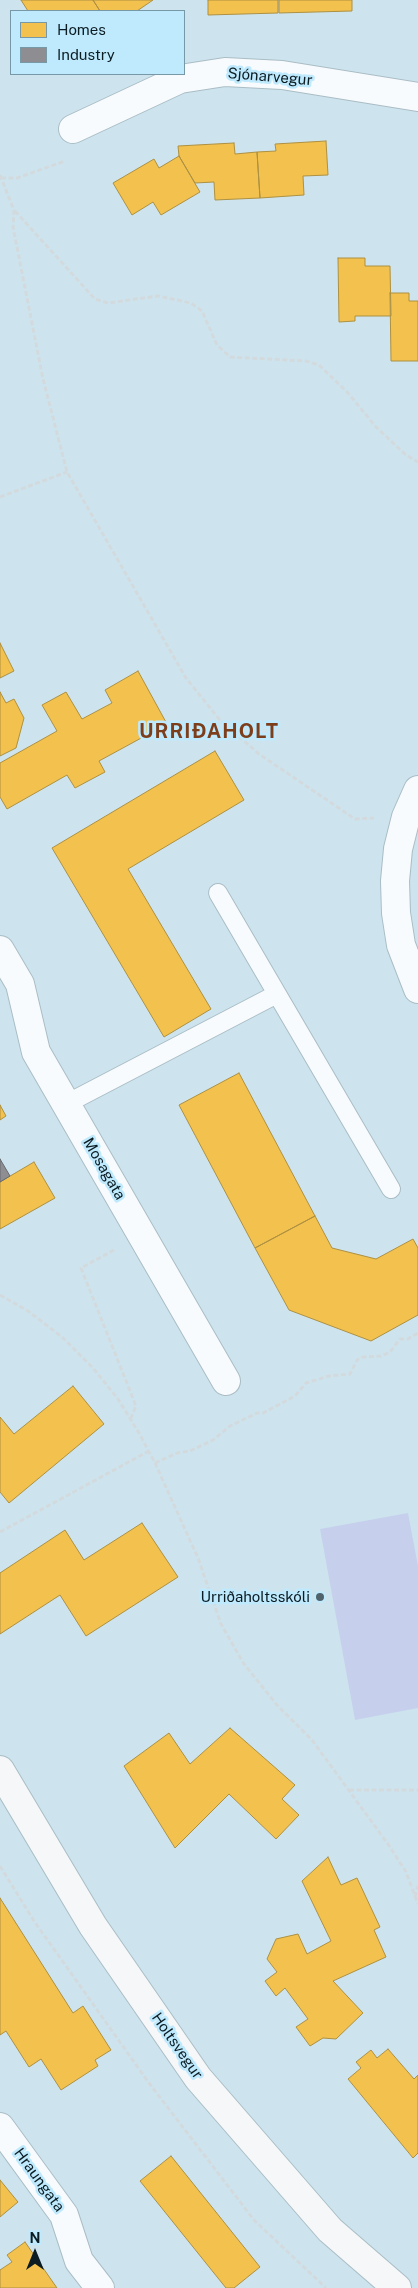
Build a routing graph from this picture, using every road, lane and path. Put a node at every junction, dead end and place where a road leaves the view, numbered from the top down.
1 (418, 97) edge
2 (72, 129) joint
3 (1, 177) edge
4 (14, 210) junction
5 (418, 462) edge
6 (67, 472) junction
7 (0, 497) edge
8 (418, 790) edge
9 (406, 817) junction
10 (218, 893) dead end
11 (0, 950) edge
12 (418, 989) edge
13 (277, 994) junction
14 (66, 1104) junction
15 (391, 1189) dead end
16 (142, 1235) junction
17 (0, 1295) edge
18 (418, 1333) edge
19 (226, 1382) dead end
20 (131, 1419) junction
21 (149, 1451) junction
22 (155, 1463) junction
23 (0, 1532) edge
24 (0, 1770) edge
25 (348, 1790) junction
26 (418, 1790) edge
27 (0, 1866) edge
28 (418, 1886) edge
29 (416, 1897) junction
30 (418, 1904) edge
31 (0, 2127) edge
32 (100, 2288) edge
33 (326, 2288) edge
34 (397, 2288) edge

1 - 2 street, Sjónarvegur
2 - 3 path
3 - 4 path
4 - 5 path
4 - 6 path
6 - 7 path
6 - 9 path
8 - 9 street
9 - 12 street
10 - 13 lane
11 - 14 street, Mosagata
13 - 14 lane
13 - 15 lane
14 - 16 street, Mosagata
16 - 19 street, Mosagata
16 - 20 path
17 - 20 path
18 - 22 path
20 - 21 path
21 - 22 path
21 - 23 path
22 - 25 path
24 - 34 street, Holtsvegur
25 - 26 path
25 - 29 path
27 - 33 path
28 - 29 path
29 - 30 path
31 - 32 street, Hraungata

